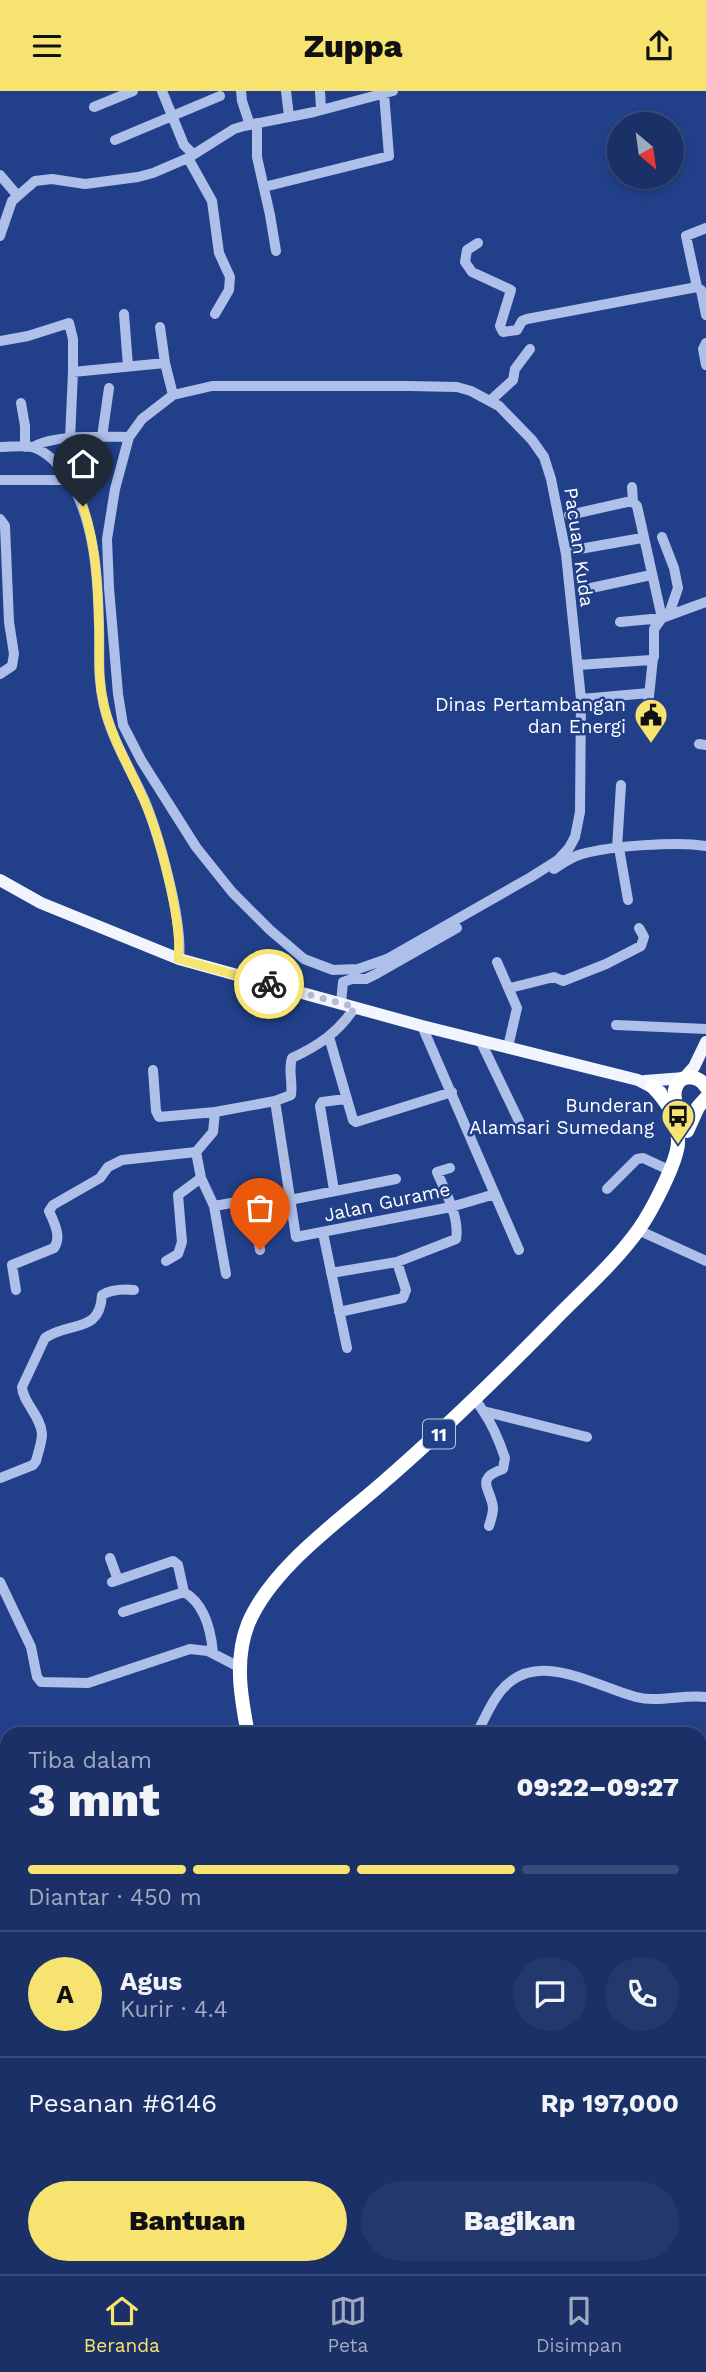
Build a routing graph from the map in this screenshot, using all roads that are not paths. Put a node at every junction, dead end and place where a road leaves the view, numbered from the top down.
1 (133, 91) edge
2 (162, 91) edge
3 (241, 91) edge
4 (286, 91) edge
5 (320, 91) edge
6 (384, 92) edge
7 (220, 96) dead end
8 (94, 107) dead end
9 (321, 110) junction
10 (173, 116) junction
11 (289, 116) junction
12 (253, 124) junction
13 (115, 140) dead end
14 (190, 156) junction
15 (0, 175) edge
16 (264, 187) junction
17 (17, 195) junction
18 (706, 228) edge
19 (0, 236) edge
20 (478, 243) dead end
21 (276, 251) dead end
22 (697, 287) junction
23 (124, 314) dead end
24 (215, 314) dead end
25 (706, 315) edge
26 (160, 327) dead end
27 (0, 341) edge
28 (706, 343) edge
29 (530, 349) dead end
30 (164, 363) junction
31 (706, 365) edge
32 (128, 366) junction
33 (73, 372) junction
34 (109, 389) dead end
35 (173, 395) junction
36 (491, 400) junction
37 (21, 403) dead end
38 (102, 437) junction
39 (129, 437) junction
40 (70, 439) junction
41 (0, 447) edge
42 (29, 447) junction
43 (0, 480) edge
44 (70, 480) junction
45 (632, 487) dead end
46 (634, 502) junction
47 (569, 515) dead end
48 (0, 519) edge
49 (662, 537) dead end
50 (642, 538) junction
51 (573, 550) dead end
52 (651, 575) junction
53 (582, 590) dead end
54 (706, 602) edge
55 (666, 616) junction
56 (620, 622) dead end
57 (653, 658) junction
58 (578, 665) junction
59 (0, 674) edge
60 (649, 693) junction
61 (581, 699) junction
62 (648, 706) dead end
63 (621, 785) dead end
64 (706, 846) edge
65 (618, 848) junction
66 (0, 880) edge
67 (628, 900) dead end
68 (639, 928) dead end
69 (178, 959) junction
70 (497, 962) dead end
71 (510, 988) junction
72 (341, 1003) junction
73 (355, 1007) junction
74 (616, 1025) dead end
75 (422, 1026) junction
76 (706, 1029) edge
77 (329, 1037) junction
78 (480, 1040) junction
79 (508, 1047) junction
80 (703, 1048) edge
81 (153, 1070) dead end
82 (684, 1078) junction
83 (649, 1082) junction
84 (706, 1087) edge
85 (452, 1092) junction
86 (345, 1099) junction
87 (275, 1101) junction
88 (677, 1102) junction
89 (704, 1107) edge
90 (215, 1112) junction
91 (519, 1121) dead end
92 (681, 1133) junction
93 (196, 1151) junction
94 (450, 1167) dead end
95 (669, 1170) junction
96 (201, 1178) junction
97 (396, 1179) dead end
98 (607, 1189) dead end
99 (334, 1190) junction
100 (495, 1194) junction
101 (291, 1200) junction
102 (214, 1206) junction
103 (253, 1206) junction
104 (451, 1207) junction
105 (638, 1230) junction
106 (323, 1233) junction
107 (260, 1250) dead end
108 (519, 1250) dead end
109 (166, 1261) dead end
110 (706, 1261) edge
111 (397, 1262) junction
112 (331, 1273) junction
113 (226, 1274) dead end
114 (16, 1290) dead end
115 (134, 1290) dead end
116 (339, 1312) junction
117 (347, 1348) dead end
118 (479, 1405) junction
119 (587, 1437) dead end
120 (0, 1478) edge
121 (489, 1525) dead end
122 (110, 1558) dead end
123 (0, 1582) edge
124 (184, 1592) junction
125 (123, 1612) dead end
126 (212, 1653) junction
127 (239, 1667) junction
128 (706, 1697) edge
129 (247, 1727) edge
130 (480, 1727) edge

1 - 8 street
2 - 10 street
3 - 12 street
4 - 11 street
5 - 9 street
6 - 9 street
6 - 16 street
7 - 10 street
9 - 11 street
10 - 13 street
10 - 14 street
11 - 12 street
12 - 14 street
12 - 16 street
14 - 17 street
14 - 24 street
15 - 17 street
16 - 21 street
17 - 19 street
18 - 22 street
20 - 22 street
22 - 25 street
23 - 32 street
26 - 30 street
27 - 33 street
28 - 31 street
29 - 36 street
30 - 32 street
30 - 35 street
32 - 33 street
33 - 40 street
34 - 38 street
35 - 36 street, Pacuan Kuda
35 - 39 street, Pacuan Kuda
36 - 58 street, Pacuan Kuda
37 - 42 street
38 - 39 street
38 - 40 street
39 - 61 street, Pacuan Kuda
40 - 42 street
41 - 42 street
42 - 44 street
43 - 44 street
44 - 69 street
45 - 46 street
46 - 47 street
46 - 50 street
48 - 59 street
49 - 55 street
50 - 51 street
50 - 52 street
52 - 53 street
52 - 55 street
54 - 55 street
55 - 56 street
55 - 57 street
57 - 58 street
57 - 60 street
58 - 61 street, Pacuan Kuda
60 - 61 street
60 - 62 street
63 - 65 street
64 - 65 street
65 - 67 street
65 - 72 street
66 - 69 main road
68 - 71 street
69 - 72 main road
70 - 71 street
71 - 79 street
72 - 73 main road
73 - 75 main road
73 - 77 street
74 - 76 street
75 - 78 main road
75 - 85 street
77 - 86 street
77 - 87 street
78 - 79 main road
78 - 91 street
79 - 83 main road
80 - 82 main road
80 - 83 main road
81 - 90 street
82 - 83 main road
82 - 84 highway
82 - 88 highway, 11
83 - 88 main road
83 - 92 highway
85 - 86 street
85 - 100 street
86 - 99 street
87 - 90 street
87 - 101 street, Jalan Gurame
88 - 89 highway, 11
88 - 92 highway, 11
89 - 92 highway, 11
90 - 93 street
92 - 95 highway, 11
93 - 96 street
93 - 114 street
94 - 104 street
95 - 98 street
95 - 105 highway, 11
96 - 102 street
96 - 109 street
97 - 99 street
99 - 101 street
100 - 104 street, Jalan Gurame
100 - 108 street
101 - 103 street
101 - 106 street, Jalan Gurame
102 - 103 street
102 - 113 street
103 - 107 street
104 - 106 street, Jalan Gurame
104 - 111 street
105 - 110 street
105 - 118 highway, 11
106 - 112 street
111 - 112 street
111 - 116 street
112 - 116 street
115 - 120 street
116 - 117 street
118 - 119 street
118 - 121 street
118 - 127 highway, 11
122 - 124 street
123 - 126 street
124 - 125 street
124 - 126 street
126 - 127 street
127 - 129 highway, 11
128 - 130 street

